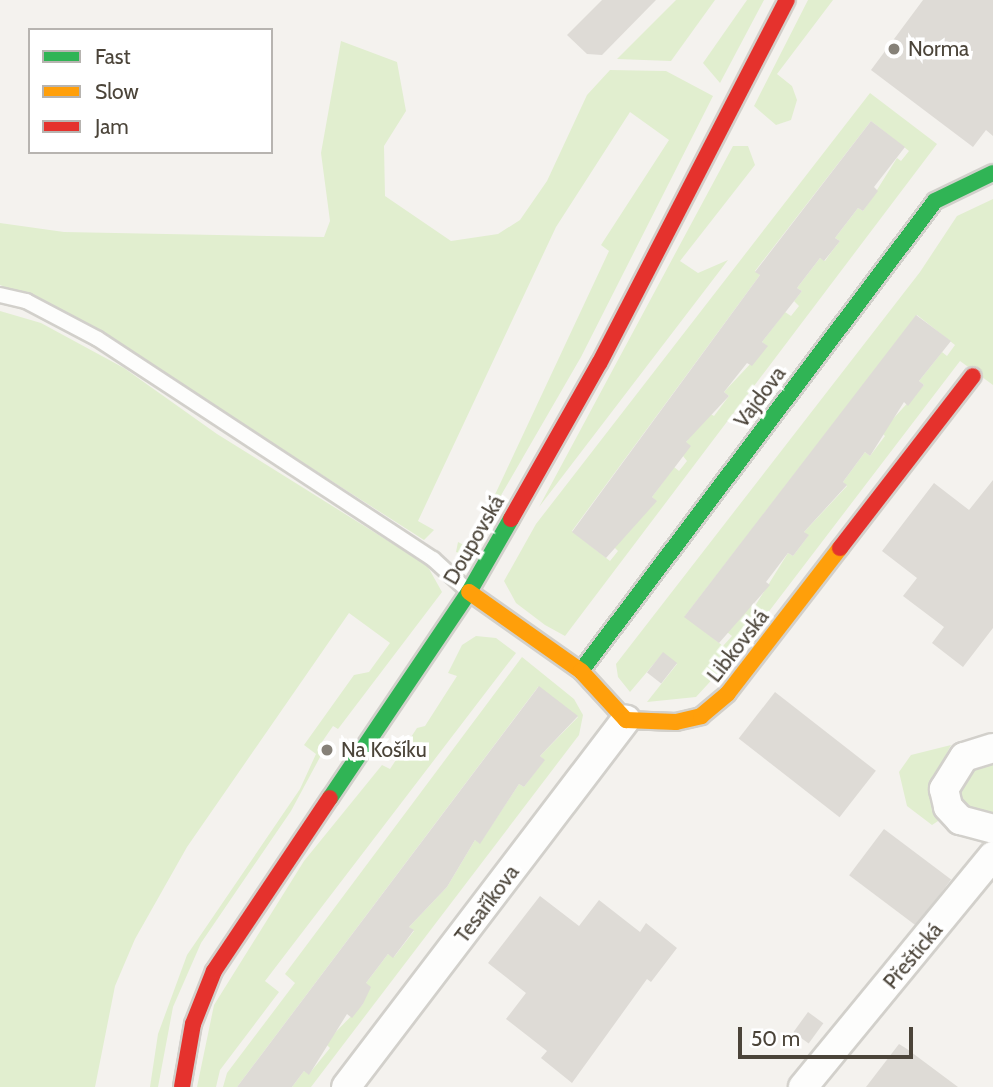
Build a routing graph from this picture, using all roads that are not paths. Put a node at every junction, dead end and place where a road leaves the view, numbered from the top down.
1 (787, 0) edge
2 (993, 173) edge
3 (0, 295) edge
4 (973, 376) dead end
5 (469, 592) junction
6 (580, 671) junction
7 (626, 720) junction
8 (993, 748) edge
9 (993, 828) edge
10 (993, 856) edge
11 (182, 1087) edge
12 (346, 1087) edge
13 (803, 1087) edge

1 - 5 street, Doupovská
2 - 6 street, Vajdova
3 - 5 lane
4 - 7 street, Libkovská
5 - 6 street
5 - 11 street, Doupovská
6 - 7 street
7 - 12 street, Tesaříkova
8 - 9 street
10 - 13 street, Přeštická

